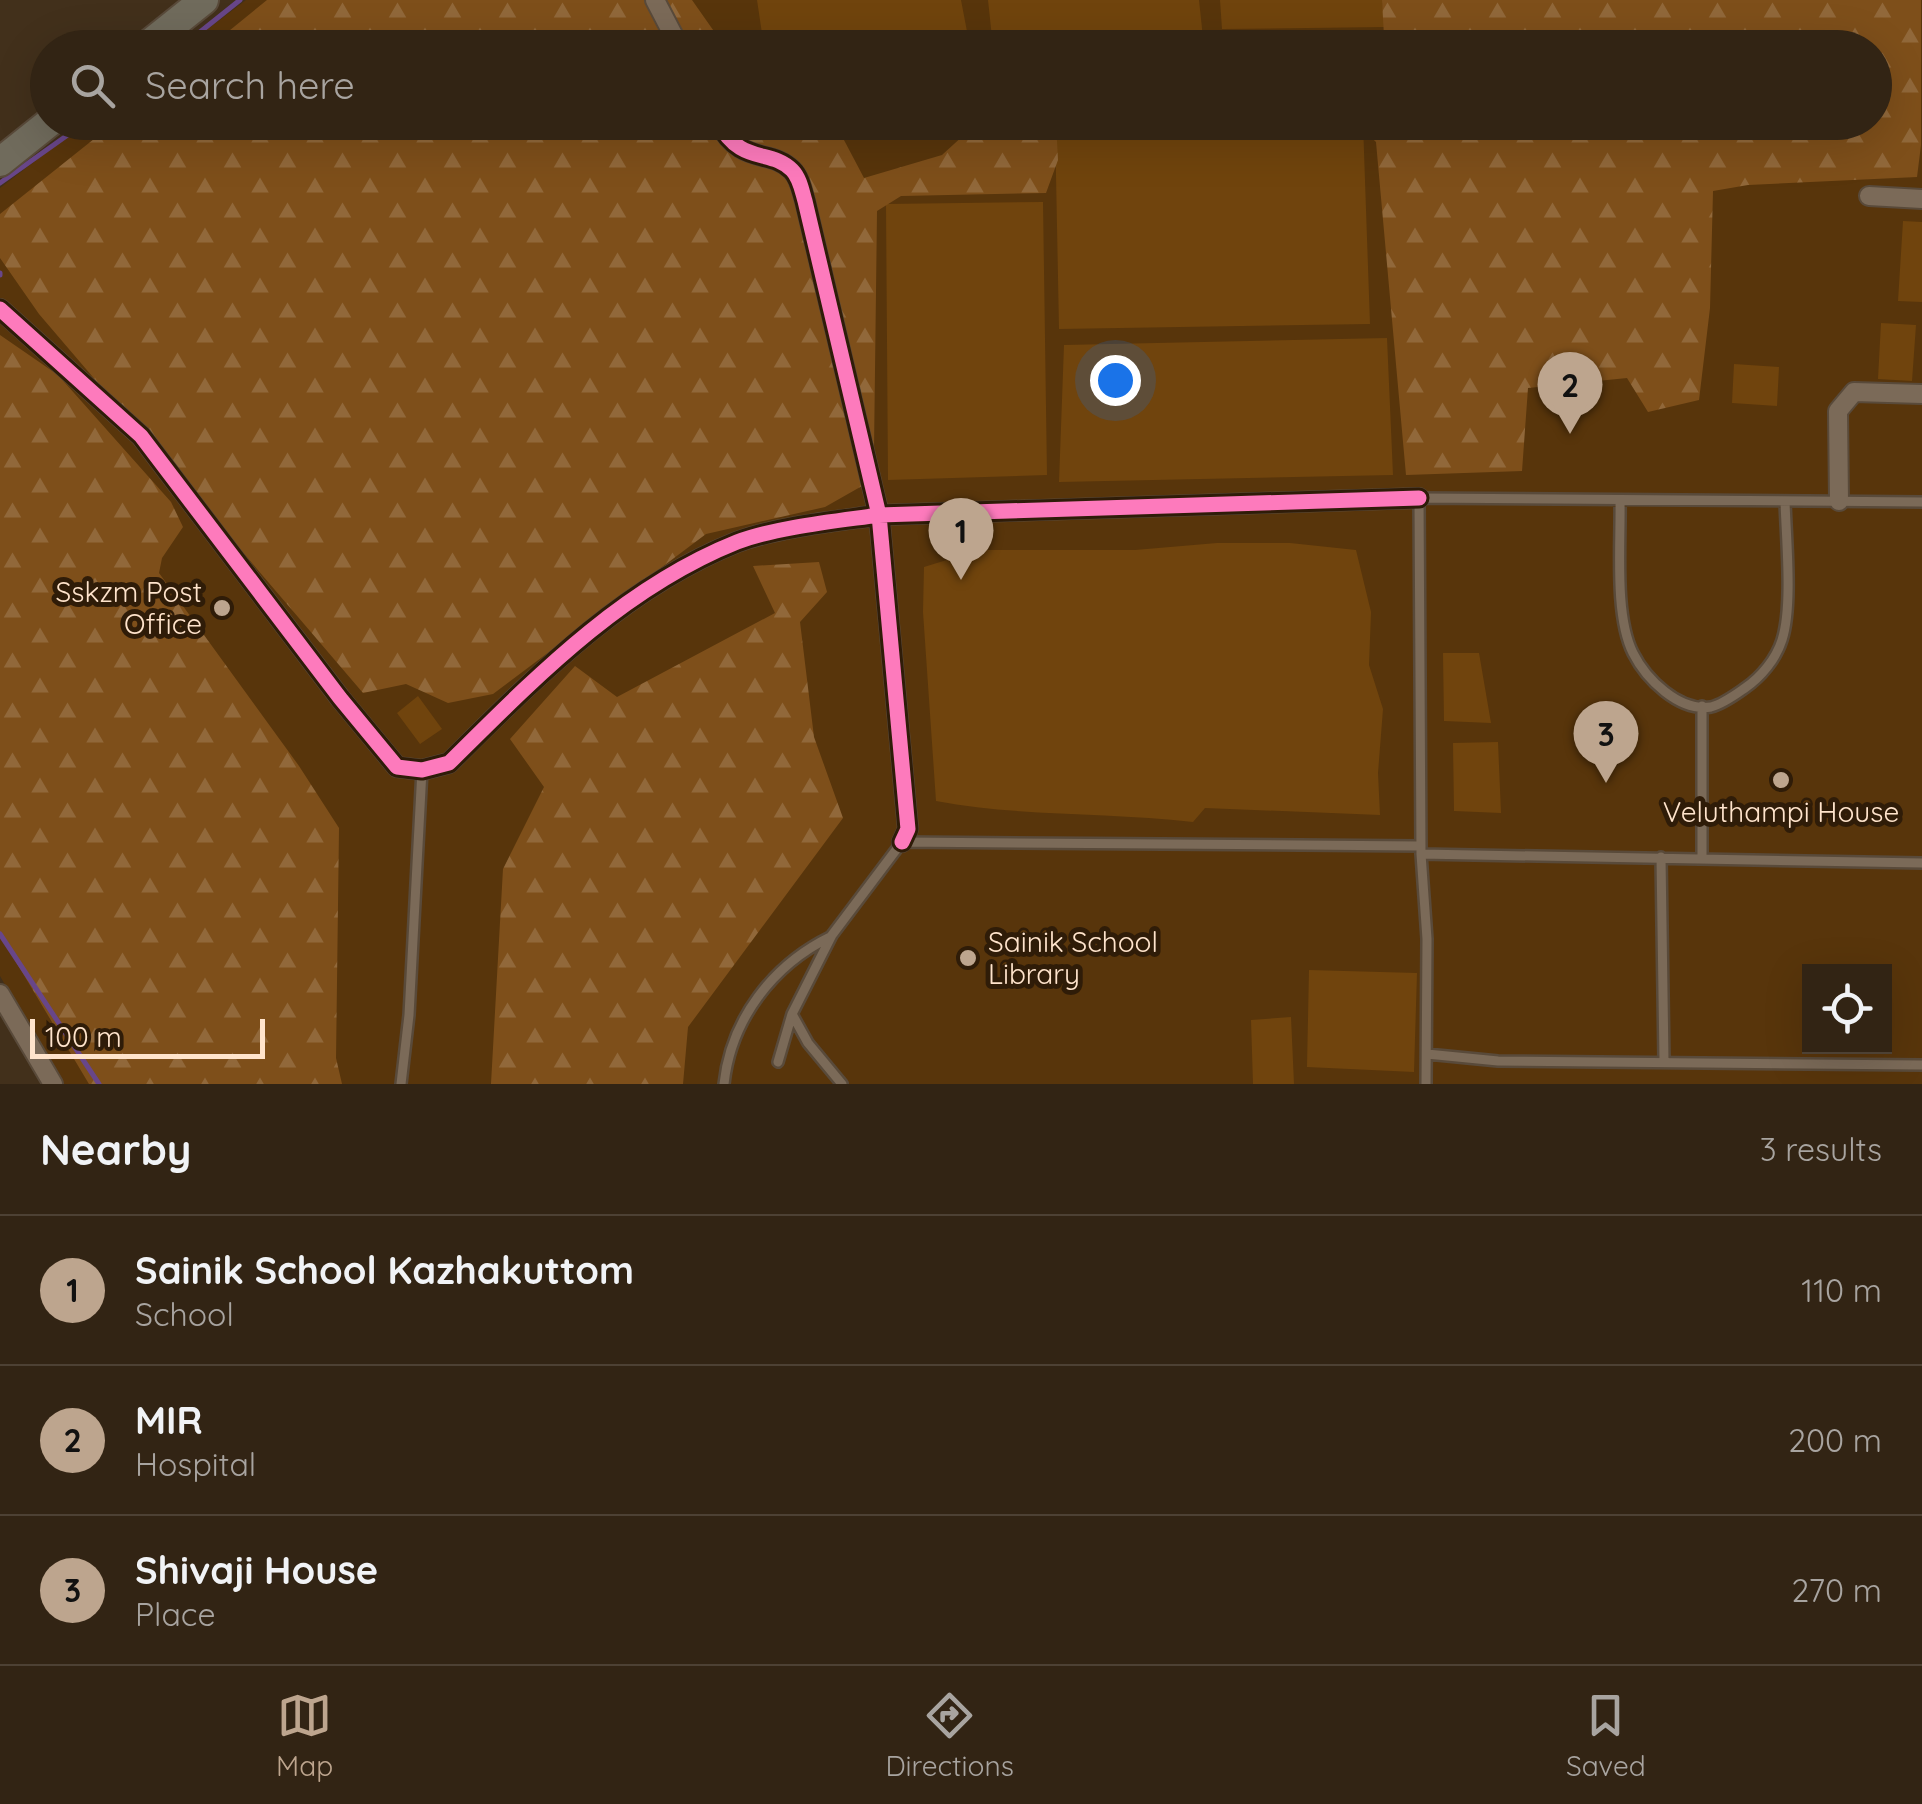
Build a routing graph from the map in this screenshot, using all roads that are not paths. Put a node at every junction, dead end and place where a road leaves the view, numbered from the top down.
1 (204, 0) edge
2 (655, 0) edge
3 (166, 30) edge
4 (671, 30) edge
5 (30, 138) edge
6 (733, 140) edge
7 (0, 162) edge
8 (1868, 196) dead end
9 (1922, 199) edge
10 (0, 309) edge
11 (1922, 394) edge
12 (1418, 498) junction
13 (1620, 500) junction
14 (1786, 501) junction
15 (1839, 501) junction
16 (1922, 502) edge
17 (879, 515) junction
18 (1702, 706) junction
19 (422, 770) junction
20 (902, 842) junction
21 (1420, 850) junction
22 (1660, 858) junction
23 (1702, 858) junction
24 (1922, 862) edge
25 (832, 935) junction
26 (0, 994) edge
27 (792, 1014) junction
28 (1427, 1054) junction
29 (1664, 1061) junction
30 (778, 1062) dead end
31 (1922, 1065) edge
32 (54, 1084) edge
33 (401, 1084) edge
34 (724, 1084) edge
35 (842, 1084) edge
36 (1426, 1084) edge

1 - 3 main road
2 - 4 street
5 - 7 main road
6 - 17 street
8 - 9 street
10 - 19 street
11 - 15 street
12 - 13 lane
12 - 17 street
12 - 21 lane
13 - 14 lane
13 - 18 lane
14 - 15 lane
14 - 18 lane
15 - 16 lane
17 - 19 street
17 - 20 street
18 - 23 lane
19 - 33 lane
20 - 21 lane
20 - 25 lane
21 - 22 lane
21 - 28 lane
22 - 23 lane
22 - 29 lane
23 - 24 lane
25 - 27 lane
25 - 34 lane
26 - 32 street
27 - 30 lane
27 - 35 lane
28 - 29 lane
28 - 36 lane
29 - 31 lane

